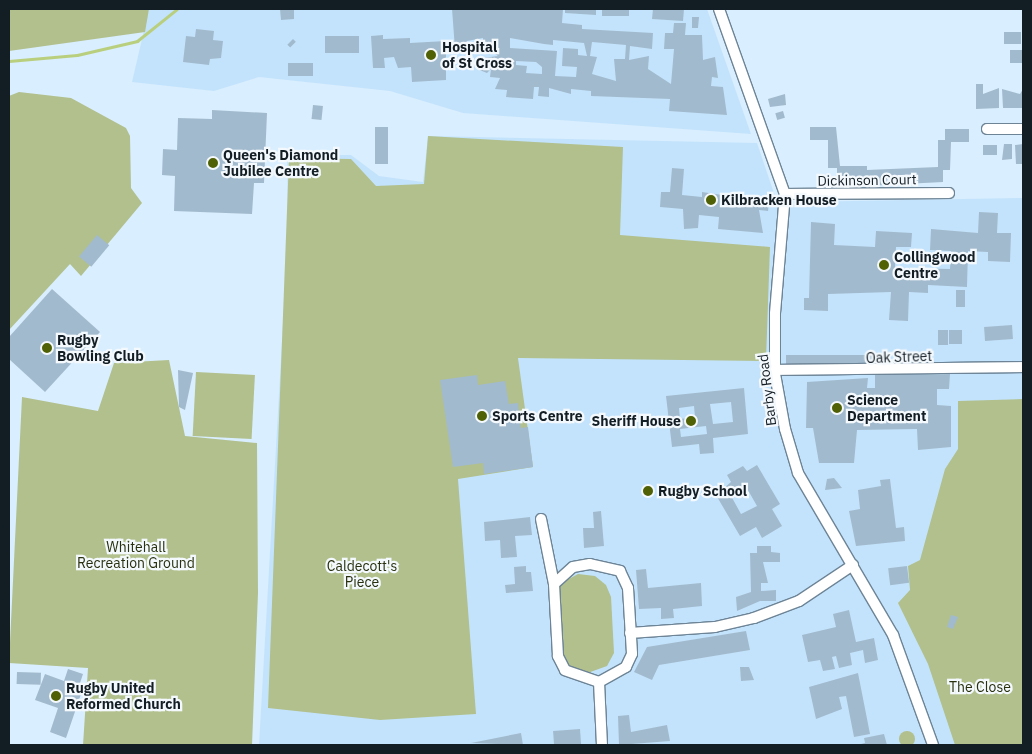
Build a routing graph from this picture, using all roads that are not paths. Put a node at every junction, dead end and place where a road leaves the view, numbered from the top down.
1 (719, 9) edge
2 (1023, 128) edge
3 (987, 129) dead end
4 (949, 193) dead end
5 (785, 194) junction
6 (1023, 367) edge
7 (775, 370) junction
8 (541, 519) dead end
9 (853, 565) junction
10 (554, 584) junction
11 (630, 633) junction
12 (599, 682) junction
13 (602, 745) edge
14 (933, 745) edge

1 - 5 street, Barby Road
2 - 3 street
4 - 5 street, Dickinson Court
5 - 7 street, Barby Road
6 - 7 street, Oak Street
7 - 9 street, Barby Road
8 - 10 street
9 - 11 street
9 - 14 street, Barby Road
10 - 11 street
10 - 12 street
11 - 12 street
12 - 13 street

